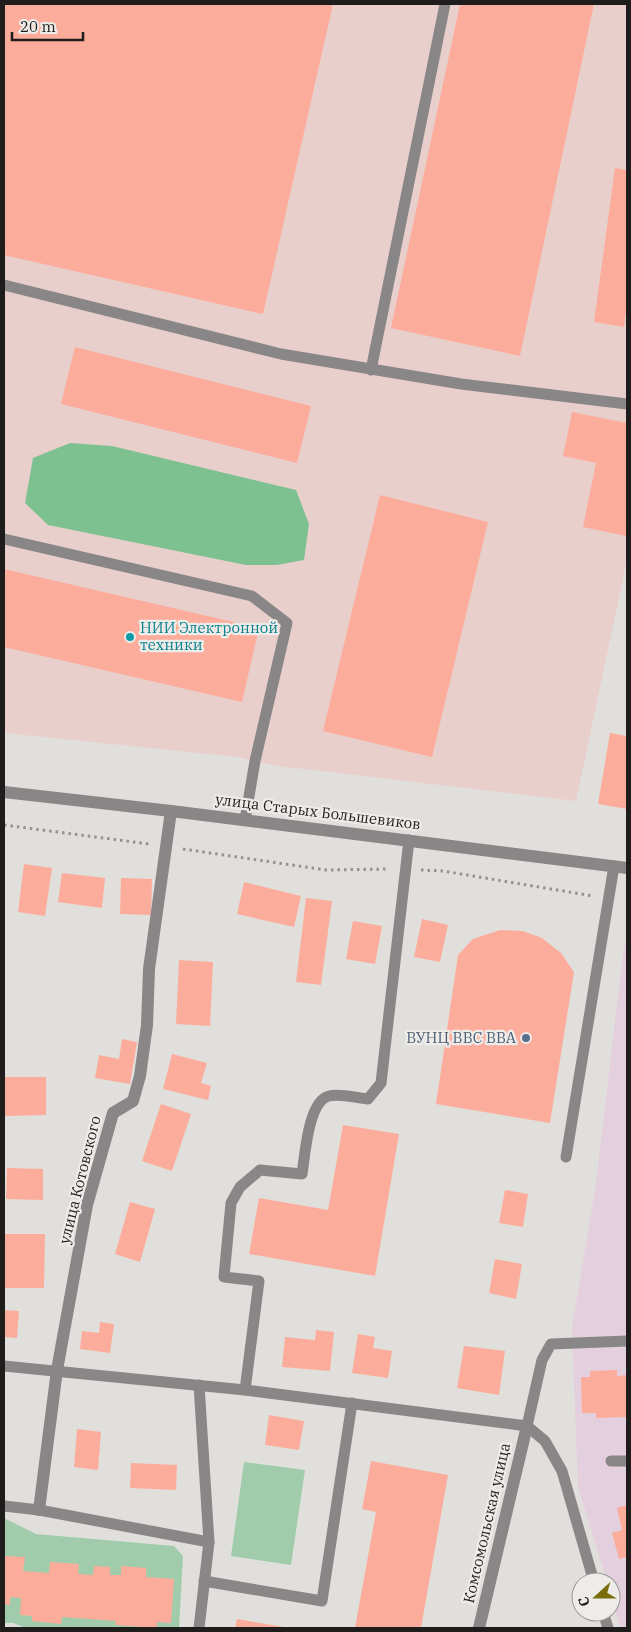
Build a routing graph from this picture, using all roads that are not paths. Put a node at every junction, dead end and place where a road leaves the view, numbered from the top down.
1 (445, 4) edge
2 (4, 285) edge
3 (371, 370) junction
4 (627, 404) edge
5 (4, 539) edge
6 (4, 792) edge
7 (171, 810) junction
8 (245, 820) junction
9 (409, 840) junction
10 (614, 866) junction
11 (627, 868) edge
12 (566, 1157) dead end
13 (627, 1341) edge
14 (4, 1366) edge
15 (57, 1370) junction
16 (199, 1385) junction
17 (245, 1390) junction
18 (352, 1404) junction
19 (527, 1426) junction
20 (627, 1461) edge
21 (611, 1462) dead end
22 (4, 1506) edge
23 (39, 1510) junction
24 (209, 1542) junction
25 (591, 1572) edge
26 (204, 1581) junction
27 (199, 1628) edge
28 (479, 1628) edge

1 - 3 lane
2 - 3 lane
3 - 4 lane
5 - 8 lane
6 - 7 street, улица Старых Большевиков
7 - 8 street, улица Старых Большевиков
7 - 15 street, улица Котовского
8 - 9 street, улица Старых Большевиков
9 - 10 street, улица Старых Большевиков
9 - 17 lane
10 - 11 street, улица Старых Большевиков
10 - 12 lane
13 - 19 lane
14 - 15 lane
15 - 16 lane
15 - 23 street, улица Котовского
16 - 17 lane
16 - 24 lane
17 - 18 lane
18 - 19 lane
18 - 26 lane
19 - 25 lane
19 - 28 street, Комсомольская улица
20 - 21 lane
22 - 23 lane
23 - 24 lane
24 - 26 lane
26 - 27 lane

